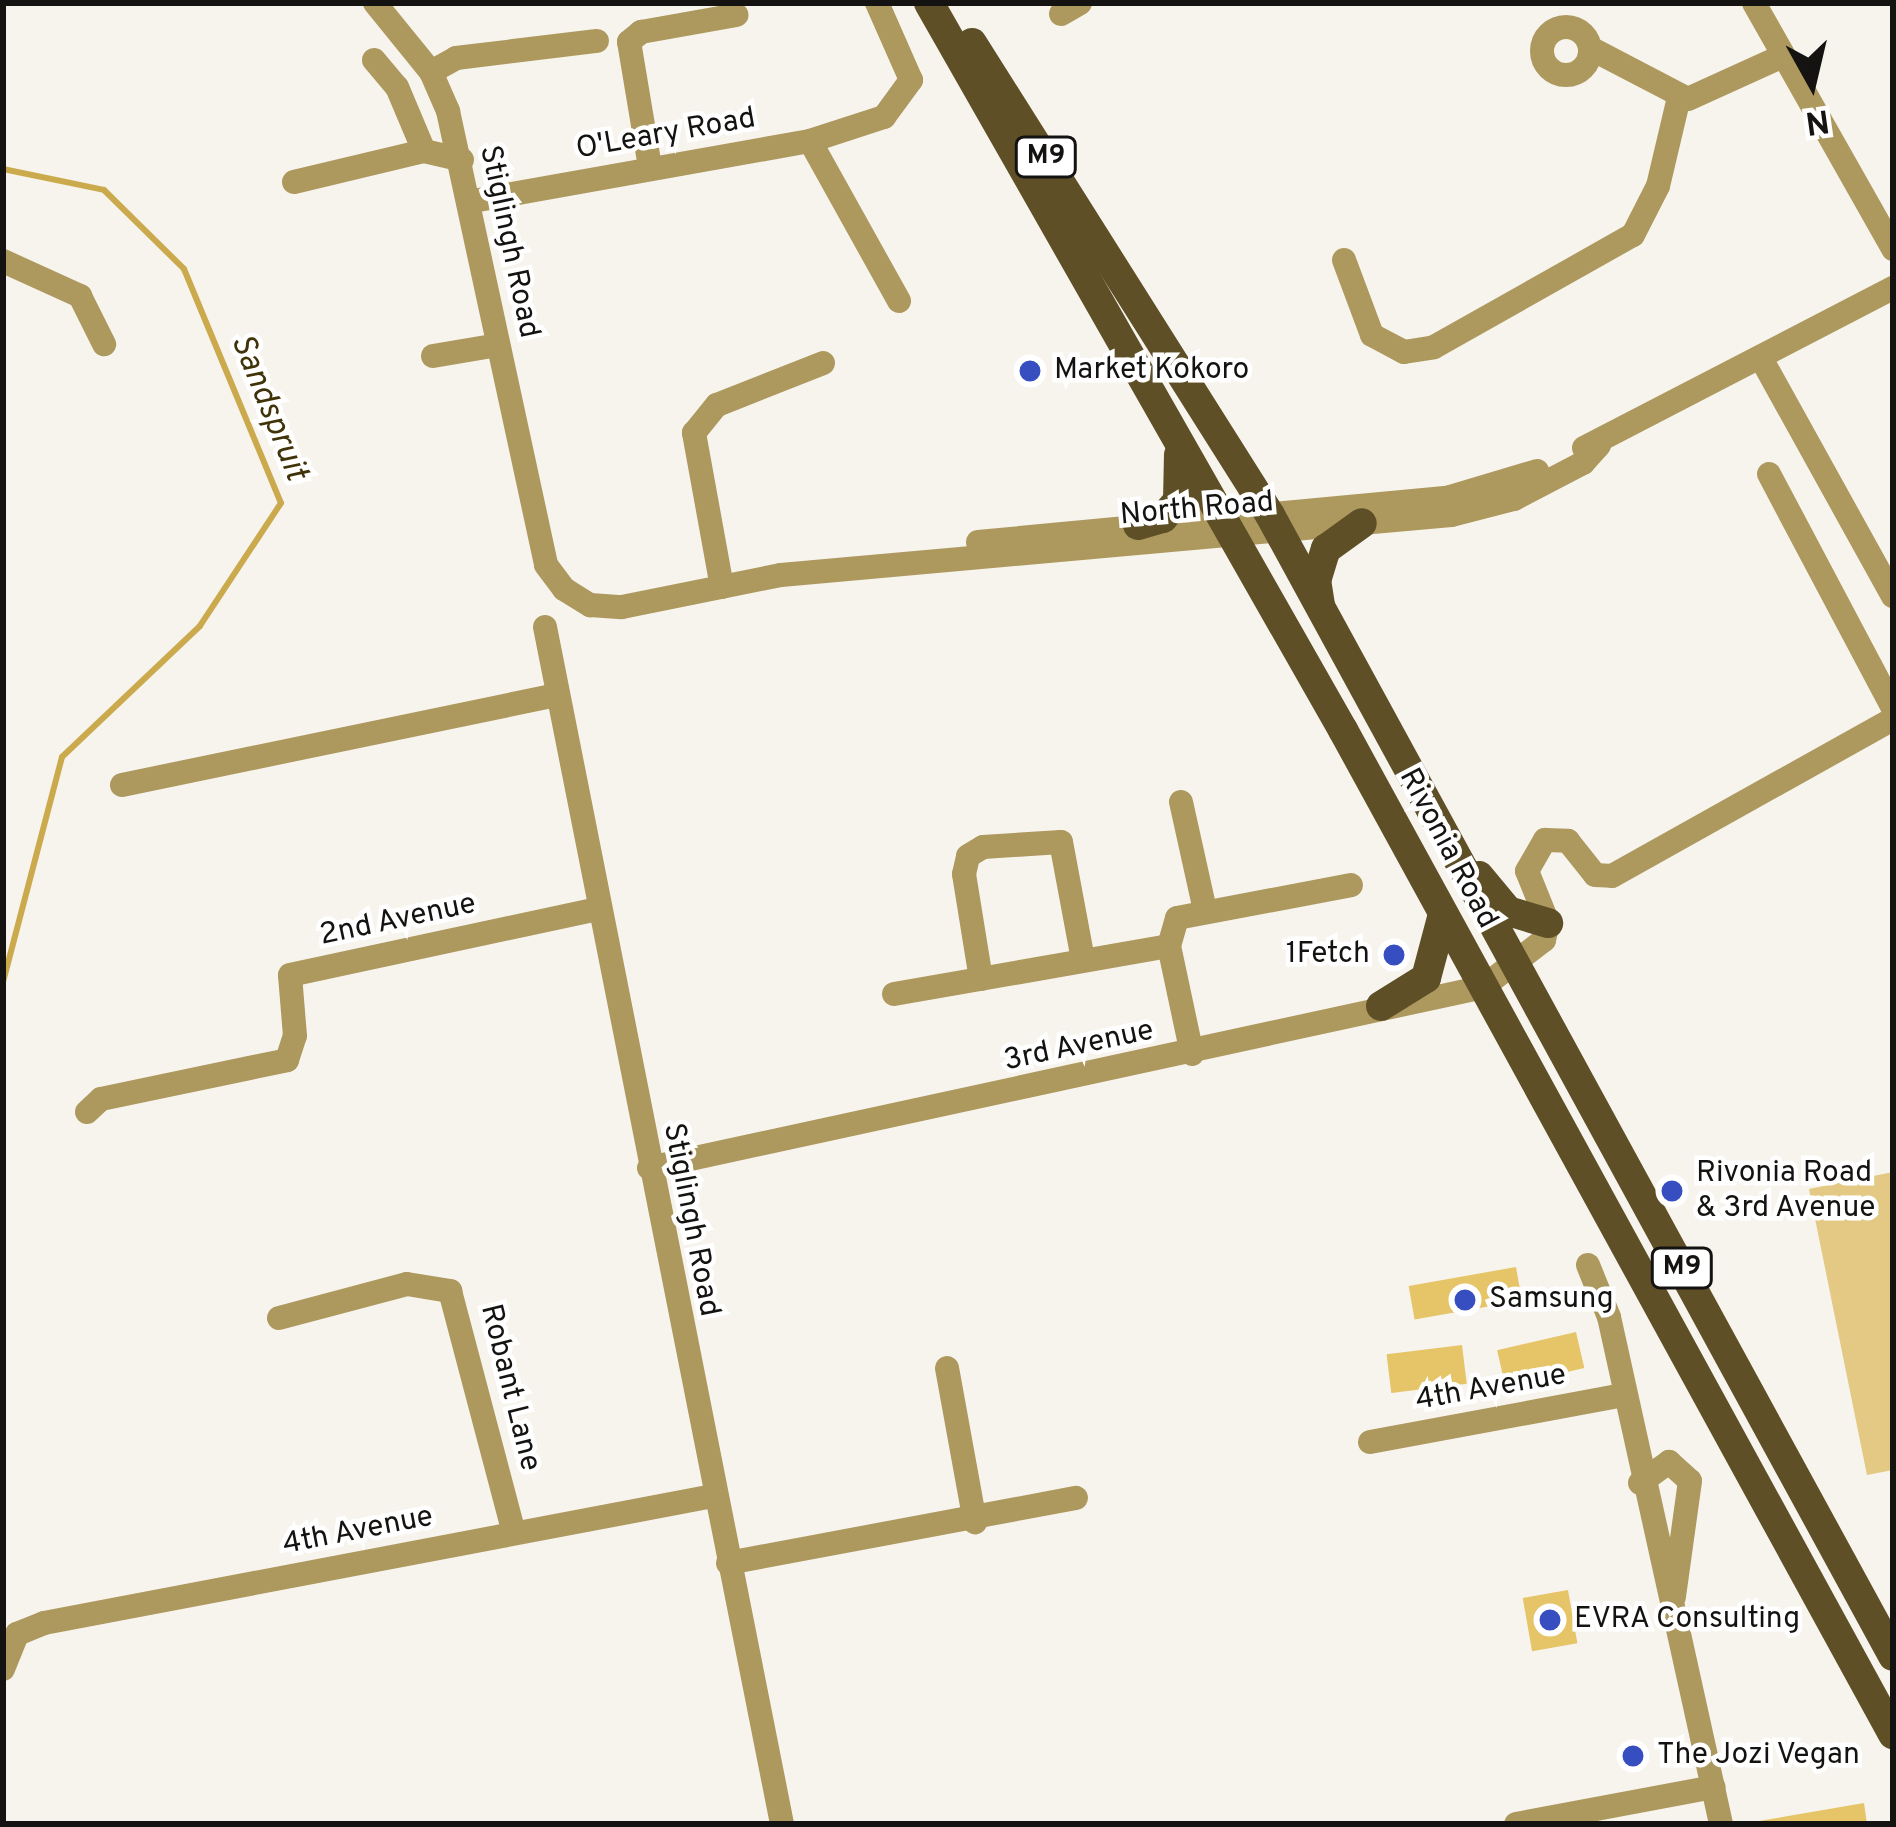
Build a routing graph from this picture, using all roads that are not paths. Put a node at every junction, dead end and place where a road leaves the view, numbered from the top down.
1 (376, 3) edge
2 (877, 3) edge
3 (929, 3) edge
4 (946, 3) edge
5 (1754, 3) edge
6 (736, 15) dead end
7 (597, 41) dead end
8 (1590, 48) dead end
9 (1784, 56) junction
10 (374, 60) dead end
11 (431, 72) junction
12 (1678, 98) junction
13 (810, 141) junction
14 (424, 151) junction
15 (462, 160) junction
16 (650, 167) junction
17 (294, 182) dead end
18 (473, 201) junction
19 (1893, 249) edge
20 (1344, 260) dead end
21 (3, 262) edge
22 (1893, 288) edge
23 (899, 301) dead end
24 (104, 344) dead end
25 (498, 345) junction
26 (433, 356) dead end
27 (1762, 360) junction
28 (824, 363) dead end
29 (1176, 438) junction
30 (1599, 446) junction
31 (1769, 474) dead end
32 (1362, 523) junction
33 (1275, 524) junction
34 (1138, 525) junction
35 (1226, 529) junction
36 (781, 575) junction
37 (722, 587) junction
38 (1893, 596) edge
39 (622, 607) joint
40 (1321, 611) junction
41 (545, 627) dead end
42 (558, 695) junction
43 (1893, 708) edge
44 (1893, 719) edge
45 (1407, 776) junction
46 (122, 785) dead end
47 (1181, 802) dead end
48 (1351, 885) dead end
49 (599, 909) junction
50 (1204, 910) junction
51 (1442, 918) junction
52 (1548, 923) junction
53 (1168, 946) junction
54 (1083, 960) junction
55 (1514, 968) junction
56 (981, 979) junction
57 (1483, 987) junction
58 (894, 994) dead end
59 (1381, 1006) junction
60 (1192, 1054) junction
61 (87, 1112) dead end
62 (650, 1168) junction
63 (1588, 1265) dead end
64 (279, 1318) dead end
65 (947, 1368) dead end
66 (1623, 1395) junction
67 (1370, 1442) dead end
68 (1640, 1483) junction
69 (713, 1496) junction
70 (1076, 1498) dead end
71 (975, 1522) junction
72 (514, 1533) junction
73 (728, 1563) junction
74 (1672, 1605) junction
75 (1893, 1656) edge
76 (3, 1670) edge
77 (1893, 1734) edge
78 (1714, 1787) junction
79 (782, 1824) edge
80 (1516, 1824) edge
81 (1721, 1824) edge

1 - 11 street, Stiglingh Road
2 - 13 street, O'Leary Road
3 - 29 main road, Rivonia Road / M9
4 - 33 main road, Rivonia Road / M9
5 - 9 street
6 - 16 street
7 - 11 street
8 - 12 street
9 - 12 street
9 - 19 street
10 - 14 street
11 - 15 street, Stiglingh Road
12 - 20 street
13 - 16 street, O'Leary Road
13 - 23 street
14 - 15 street
14 - 17 street
15 - 18 street, Stiglingh Road
16 - 18 street, O'Leary Road
18 - 25 street, Stiglingh Road
21 - 24 street
22 - 27 street, North Road
25 - 26 street
25 - 39 street, Stiglingh Road
27 - 30 street, North Road
27 - 38 street
28 - 37 street
29 - 34 main road
29 - 35 main road, Rivonia Road / M9
30 - 32 street, North Road
30 - 33 street, North Road
31 - 43 street
32 - 33 street, North Road
32 - 40 main road
33 - 35 street, North Road
33 - 40 main road, Rivonia Road / M9
34 - 35 street, North Road
34 - 36 street, North Road
35 - 36 street, North Road
35 - 51 main road, Rivonia Road / M9
36 - 37 street, North Road
37 - 39 street, North Road
40 - 45 main road, Rivonia Road / M9
41 - 42 street, Stiglingh Road
42 - 46 street
42 - 49 street, Stiglingh Road
44 - 52 street
45 - 52 main road
45 - 55 main road, Rivonia Road / M9
47 - 50 street
48 - 50 street
49 - 61 street, 2nd Avenue
49 - 62 street, Stiglingh Road
50 - 53 street
51 - 57 main road, Rivonia Road / M9
51 - 59 main road
52 - 55 street
53 - 54 street
53 - 60 street
54 - 56 street
54 - 56 street
55 - 57 street, 3rd Avenue
55 - 75 main road, Rivonia Road / M9
56 - 58 street
57 - 59 street, 3rd Avenue
57 - 77 main road, Rivonia Road / M9
59 - 60 street, 3rd Avenue
60 - 62 street, 3rd Avenue
62 - 69 street, Stiglingh Road
63 - 66 street
64 - 72 street, Robant Lane
65 - 71 street
66 - 67 street, 4th Avenue
66 - 68 street
68 - 74 street
68 - 74 street
69 - 72 street, 4th Avenue
69 - 73 street, Stiglingh Road
70 - 71 street
71 - 73 street
72 - 76 street, 4th Avenue
73 - 79 street, Stiglingh Road
74 - 78 street
78 - 80 street
78 - 81 street

